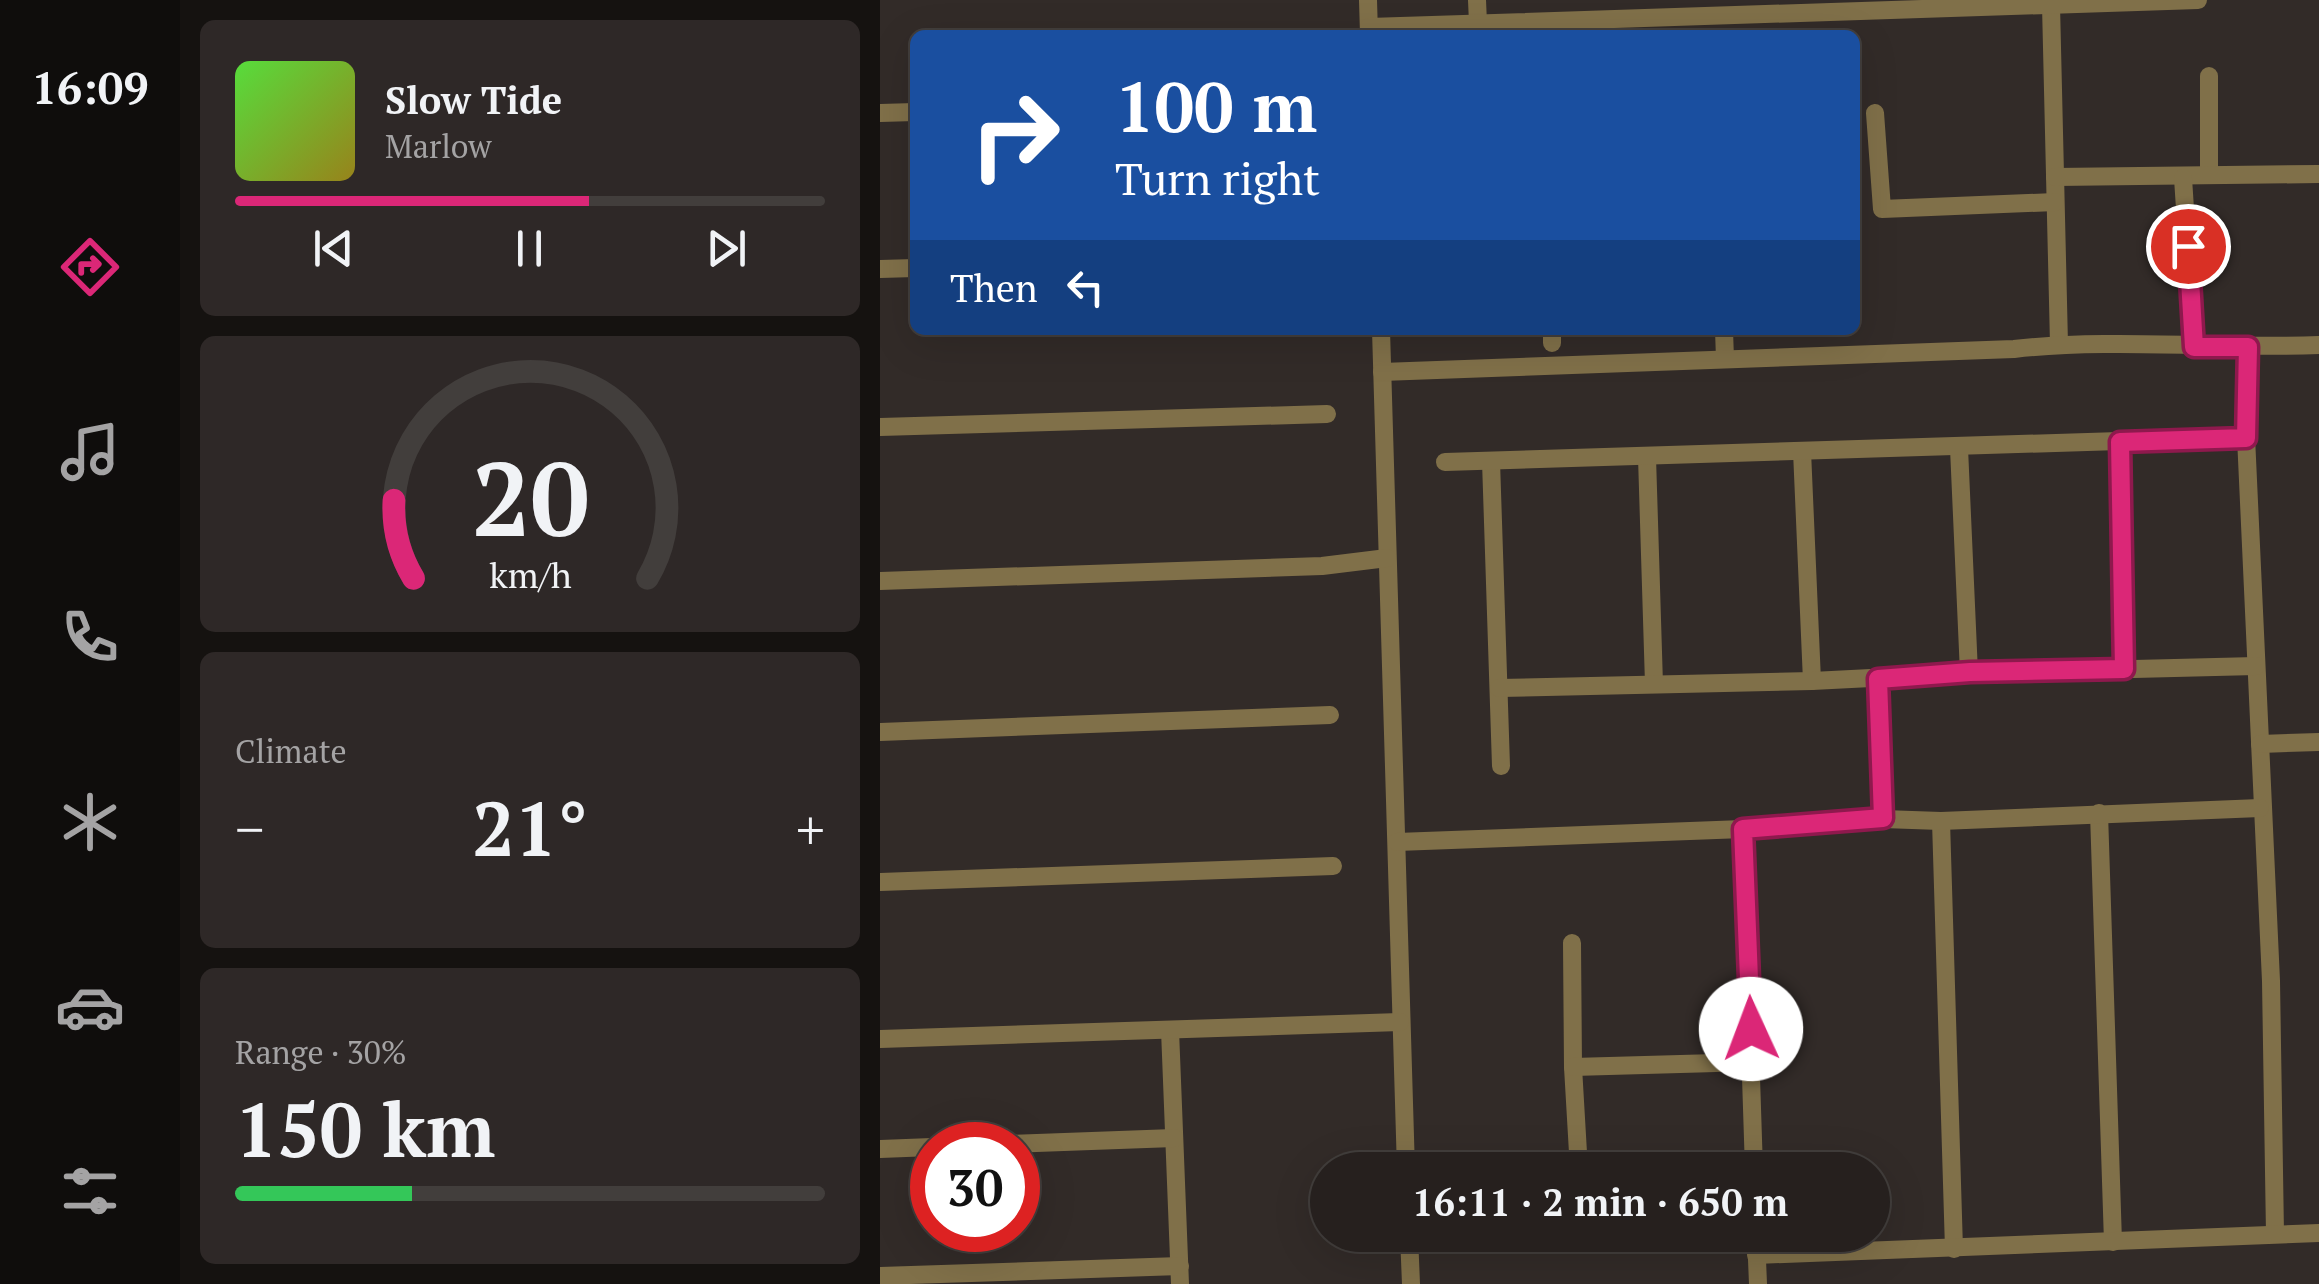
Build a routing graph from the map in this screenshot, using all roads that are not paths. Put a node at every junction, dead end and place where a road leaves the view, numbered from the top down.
1 (1368, 0) edge
2 (1478, 0) edge
3 (2198, 0) edge
4 (2050, 5) junction
5 (1639, 9) edge
6 (1717, 16) junction
7 (1478, 24) junction
8 (1369, 30) edge
9 (1385, 30) edge
10 (1717, 30) edge
11 (2209, 76) dead end
12 (910, 112) edge
13 (880, 113) edge
14 (1875, 114) dead end
15 (2208, 174) junction
16 (2319, 174) edge
17 (2055, 177) junction
18 (2183, 178) junction
19 (2055, 202) junction
20 (910, 268) edge
21 (880, 269) edge
22 (1380, 335) edge
23 (1724, 335) edge
24 (2060, 344) junction
25 (2319, 345) edge
26 (2194, 347) junction
27 (2248, 347) junction
28 (1725, 359) junction
29 (1382, 372) junction
30 (1327, 414) dead end
31 (880, 428) edge
32 (2246, 438) junction
33 (2120, 442) junction
34 (1959, 448) junction
35 (1802, 451) junction
36 (1647, 457) junction
37 (1491, 461) junction
38 (1445, 462) dead end
39 (1387, 558) junction
40 (880, 581) edge
41 (2256, 666) junction
42 (2124, 669) junction
43 (1970, 672) junction
44 (1878, 679) junction
45 (1812, 682) junction
46 (1654, 684) junction
47 (1499, 688) junction
48 (1330, 715) dead end
49 (880, 732) edge
50 (2319, 742) edge
51 (2260, 744) junction
52 (1501, 766) dead end
53 (2260, 808) junction
54 (2099, 813) junction
55 (1883, 818) junction
56 (1940, 821) junction
57 (1743, 829) junction
58 (1397, 842) junction
59 (1333, 866) dead end
60 (880, 882) edge
61 (1572, 943) dead end
62 (1400, 1022) junction
63 (1170, 1030) junction
64 (880, 1039) edge
65 (1752, 1062) junction
66 (1573, 1067) junction
67 (1174, 1138) junction
68 (1040, 1143) edge
69 (910, 1147) edge
70 (880, 1148) edge
71 (1405, 1152) edge
72 (1578, 1152) edge
73 (1754, 1152) edge
74 (2319, 1233) edge
75 (2276, 1234) junction
76 (2113, 1242) junction
77 (1954, 1249) junction
78 (1410, 1252) edge
79 (1756, 1255) joint
80 (1180, 1275) edge
81 (880, 1276) edge
82 (1411, 1284) edge
83 (1758, 1284) edge

1 - 8 street
2 - 7 street
3 - 4 street
4 - 6 street
4 - 17 street
5 - 6 street
5 - 7 street
6 - 10 street
7 - 9 street
11 - 15 street
12 - 13 street
14 - 19 street
15 - 16 street
15 - 18 street
17 - 18 street
17 - 19 street
18 - 26 street
19 - 24 street
20 - 21 street
22 - 29 street
23 - 28 street
24 - 26 street
24 - 28 street
25 - 27 street
26 - 27 street
27 - 32 street
28 - 29 street
29 - 39 street
30 - 31 street
32 - 33 street
32 - 41 street
33 - 34 street
33 - 42 street
34 - 35 street
34 - 43 street
35 - 36 street
35 - 45 street
36 - 37 street
36 - 46 street
37 - 38 street
37 - 47 street
39 - 40 street
39 - 58 street
41 - 42 street
41 - 51 street
42 - 43 street
43 - 44 street
44 - 45 street
44 - 55 street
45 - 46 street
46 - 47 street
47 - 52 street
48 - 49 street
50 - 51 street
51 - 53 street
53 - 54 street
53 - 75 street
54 - 56 street
54 - 76 street
55 - 56 street
55 - 57 street
56 - 77 street
57 - 58 street
57 - 65 street
58 - 62 street
59 - 60 street
61 - 66 street
62 - 63 street
62 - 71 street
63 - 64 street
63 - 67 street
65 - 66 street
65 - 73 street
66 - 72 street
67 - 68 street
67 - 80 street
69 - 70 street
74 - 75 street
75 - 76 street
76 - 77 street
77 - 79 street
78 - 82 street
79 - 83 street
80 - 81 street

